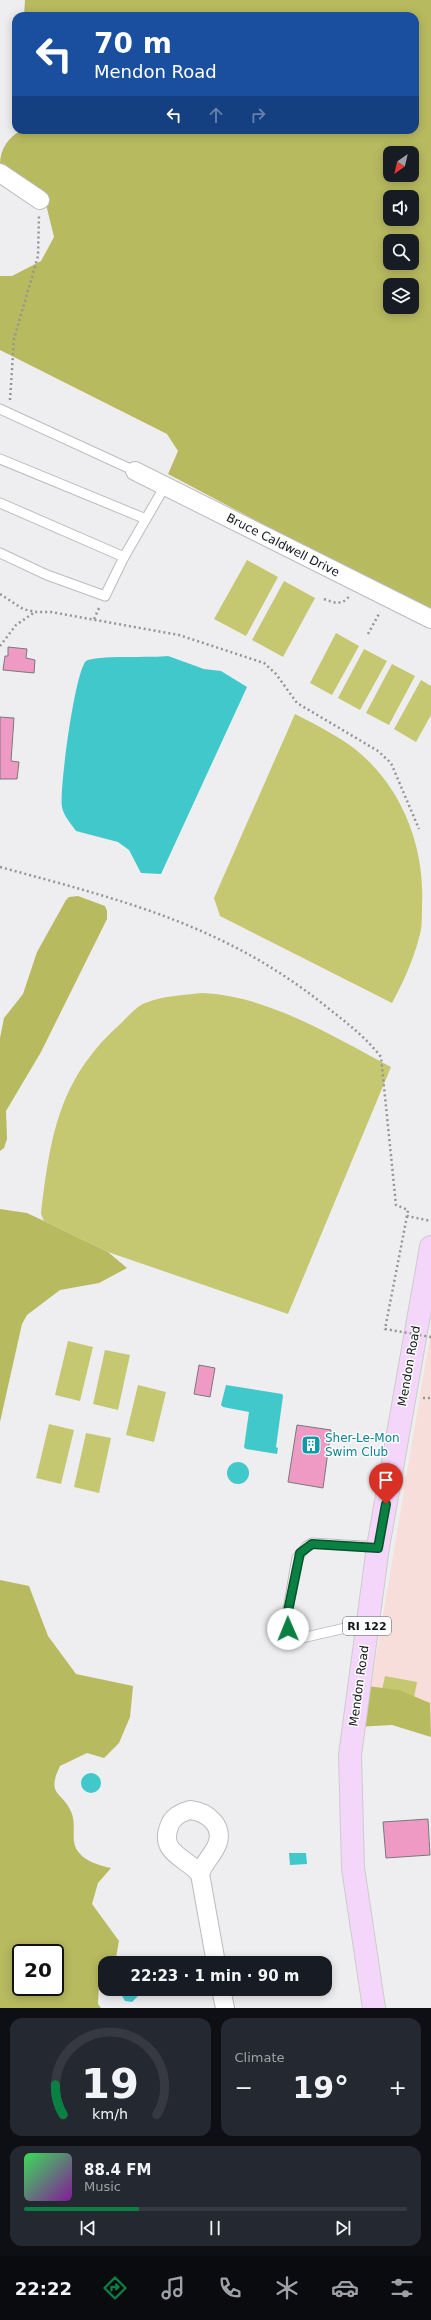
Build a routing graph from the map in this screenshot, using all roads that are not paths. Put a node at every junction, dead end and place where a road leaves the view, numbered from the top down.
1 (0, 173) edge
2 (40, 200) road end
3 (0, 409) edge
4 (0, 459) edge
5 (135, 470) joint
6 (165, 486) junction
7 (0, 502) edge
8 (146, 519) junction
9 (0, 553) edge
10 (124, 557) junction
11 (431, 619) edge
12 (431, 1247) edge
13 (378, 1548) junction
14 (367, 1623) junction
15 (200, 1874) dead end
16 (215, 1956) edge
17 (222, 1996) edge
18 (225, 2008) edge
19 (374, 2008) edge

1 - 2 street
3 - 5 lane
4 - 8 lane
5 - 6 street, Bruce Caldwell Drive
6 - 8 lane
6 - 11 street, Bruce Caldwell Drive
7 - 10 lane
8 - 10 lane
9 - 10 lane
12 - 13 main road, Mendon Road / RI 122
13 - 14 main road, Mendon Road / RI 122
13 - 14 lane
14 - 19 main road, Mendon Road / RI 122
15 - 16 street
17 - 18 street

